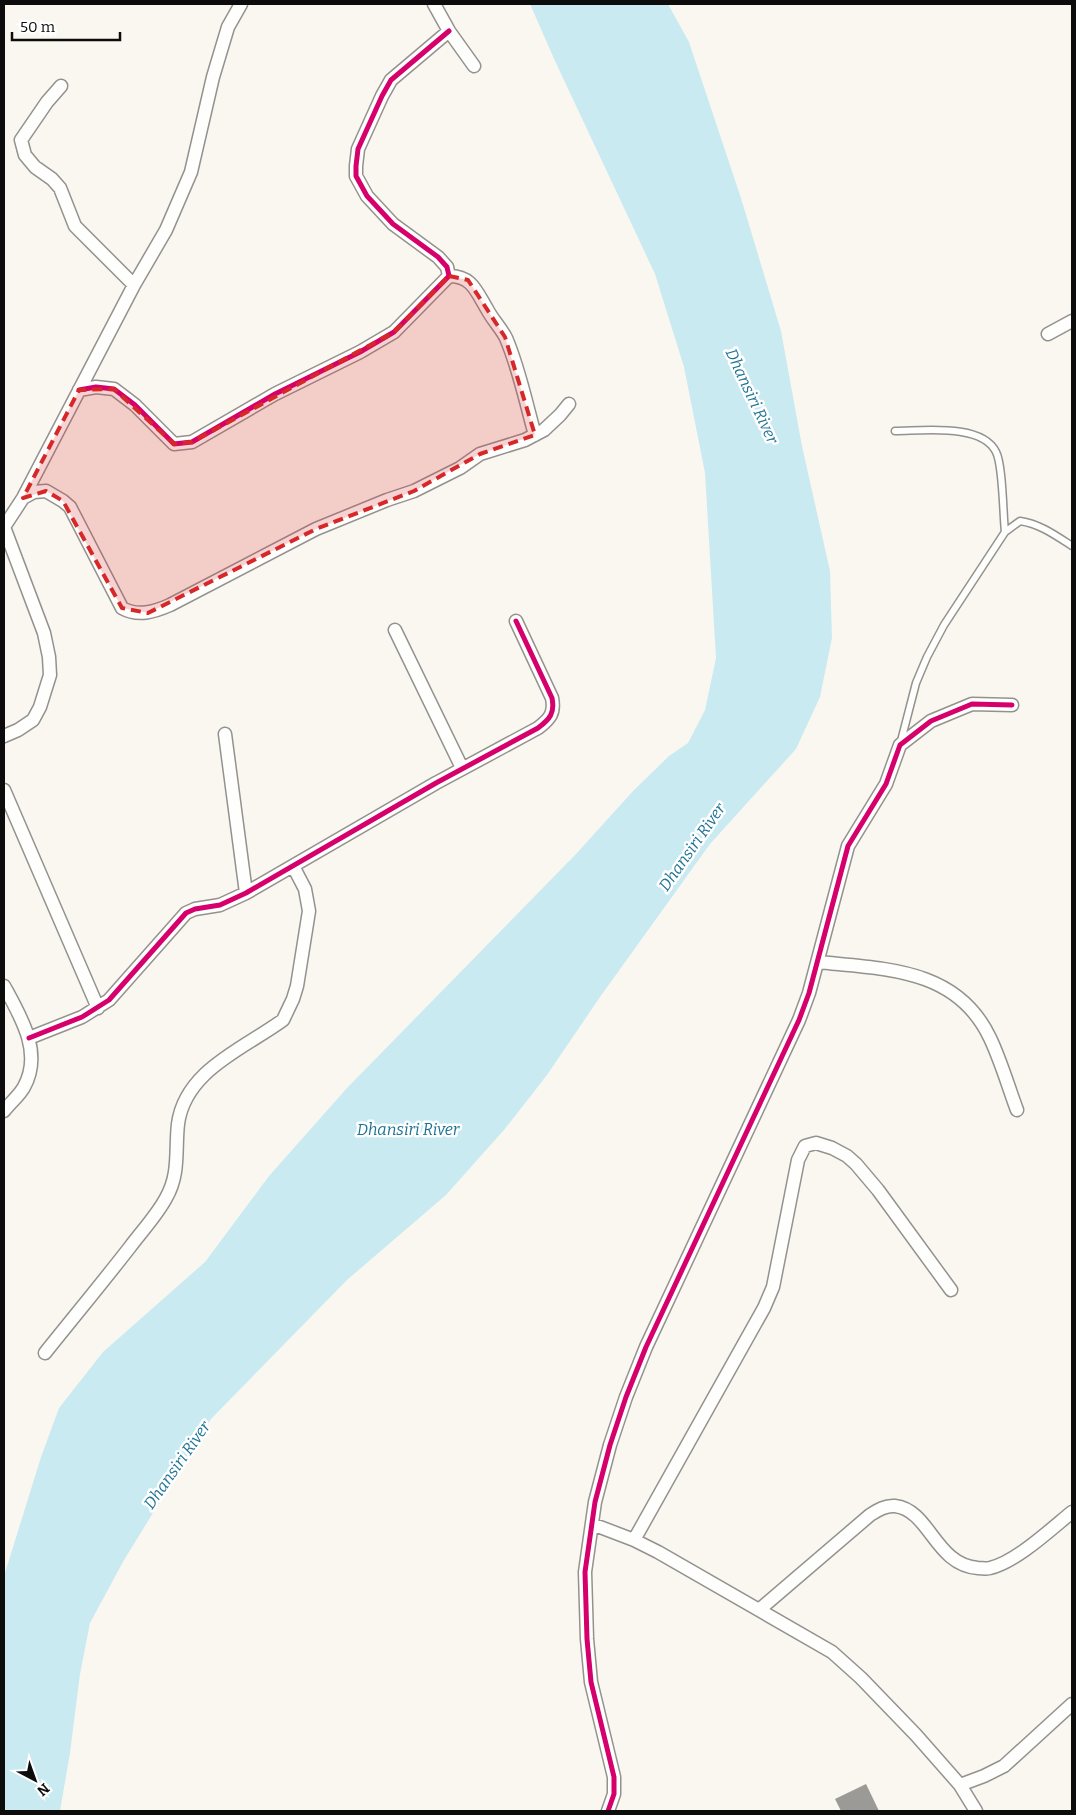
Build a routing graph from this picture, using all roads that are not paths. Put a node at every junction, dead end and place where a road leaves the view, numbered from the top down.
1 (241, 4) edge
2 (434, 4) edge
3 (449, 30) junction
4 (474, 66) dead end
5 (61, 86) dead end
6 (449, 276) junction
7 (134, 285) junction
8 (1072, 321) edge
9 (1048, 334) dead end
10 (79, 390) junction
11 (569, 404) dead end
12 (896, 431) dead end
13 (535, 435) junction
14 (23, 498) junction
15 (4, 527) edge
16 (1005, 532) junction
17 (1072, 546) edge
18 (516, 621) dead end
19 (395, 630) dead end
20 (1012, 706) dead end
21 (225, 734) dead end
22 (4, 736) edge
23 (900, 745) junction
24 (462, 768) junction
25 (4, 790) edge
26 (293, 866) junction
27 (246, 893) junction
28 (818, 962) junction
29 (4, 986) edge
30 (98, 1008) junction
31 (28, 1038) junction
32 (4, 1110) edge
33 (1017, 1110) dead end
34 (951, 1290) dead end
35 (44, 1353) dead end
36 (1072, 1512) edge
37 (592, 1524) junction
38 (634, 1540) junction
39 (759, 1610) junction
40 (1072, 1704) edge
41 (960, 1786) junction
42 (608, 1811) edge
43 (976, 1811) edge

1 - 7 street
2 - 3 street
3 - 4 street
3 - 6 street
5 - 7 street
6 - 10 street
6 - 13 street
7 - 10 street
8 - 9 street
10 - 14 street
11 - 13 street
12 - 16 lane
13 - 14 street
14 - 15 street
15 - 22 street
16 - 17 lane
16 - 23 lane
18 - 24 street
19 - 24 street
20 - 23 street
21 - 27 street
23 - 28 street
24 - 26 street
25 - 30 street
26 - 27 street
26 - 35 street
27 - 30 street
28 - 33 street
28 - 37 street
29 - 31 street
30 - 31 street
31 - 32 street
34 - 38 street
36 - 39 street
37 - 38 street
37 - 42 street
38 - 39 street
39 - 41 street
40 - 41 street
41 - 43 street

